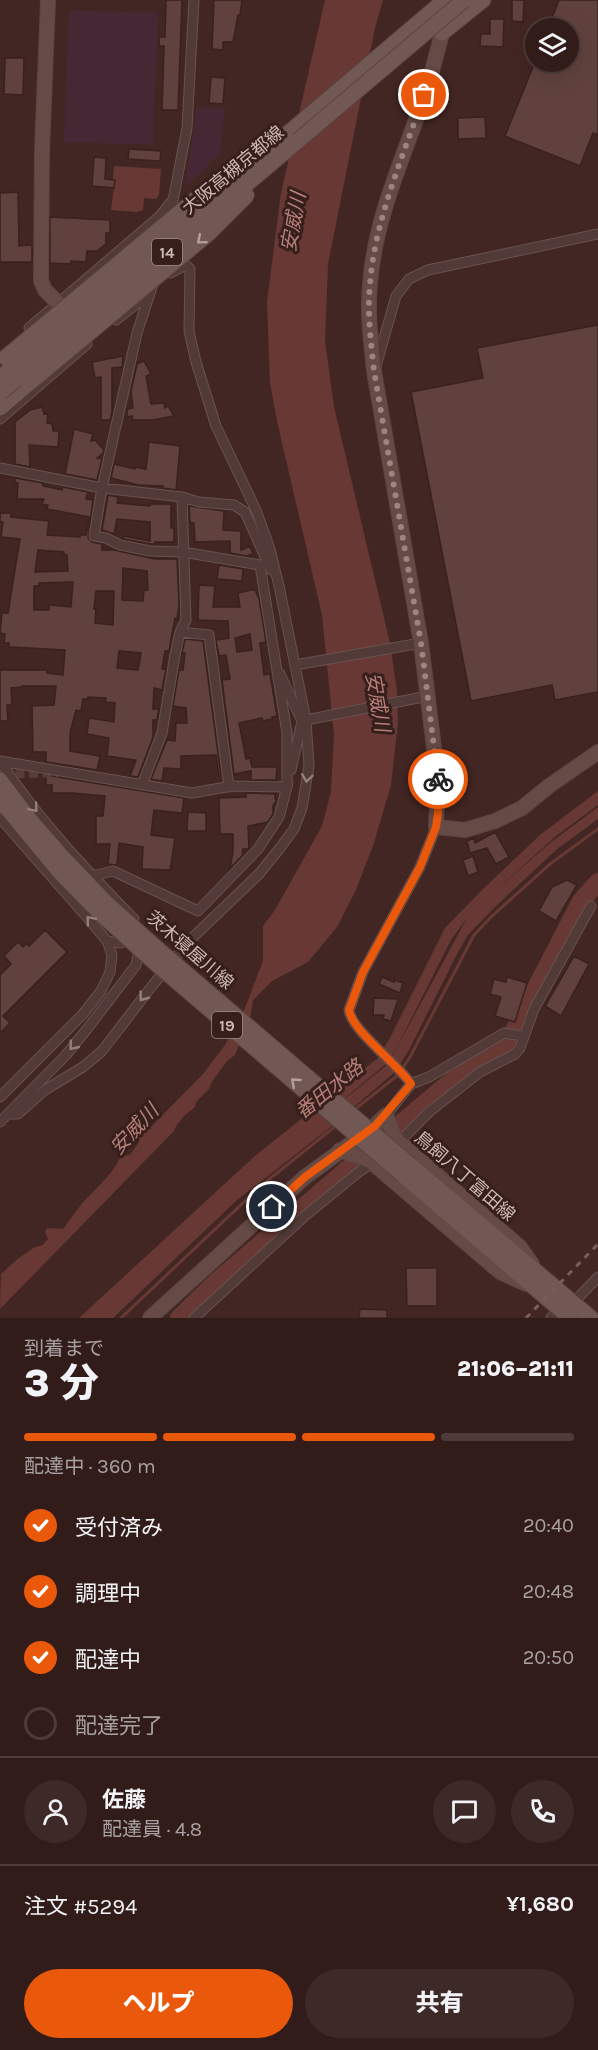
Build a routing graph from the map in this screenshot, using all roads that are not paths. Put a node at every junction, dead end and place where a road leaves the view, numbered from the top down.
1 (48, 0) edge
2 (194, 0) edge
3 (445, 0) edge
4 (452, 0) edge
5 (464, 0) edge
6 (483, 0) edge
7 (442, 33) junction
8 (333, 111) junction
9 (285, 136) junction
10 (173, 200) junction
11 (598, 234) edge
12 (153, 284) junction
13 (148, 297) junction
14 (58, 303) junction
15 (90, 342) junction
16 (2, 358) edge
17 (374, 371) junction
18 (0, 378) edge
19 (0, 393) edge
20 (0, 408) edge
21 (0, 419) edge
22 (0, 468) edge
23 (102, 488) junction
24 (182, 497) junction
25 (183, 552) junction
26 (279, 586) junction
27 (180, 632) junction
28 (421, 643) junction
29 (276, 664) junction
30 (295, 665) junction
31 (426, 696) junction
32 (305, 720) junction
33 (598, 752) edge
34 (0, 761) edge
35 (0, 780) edge
36 (142, 785) junction
37 (229, 787) junction
38 (287, 787) junction
39 (0, 800) edge
40 (0, 818) edge
41 (436, 827) junction
42 (62, 865) junction
43 (92, 876) junction
44 (591, 906) dead end
45 (142, 932) junction
46 (106, 941) junction
47 (523, 1036) junction
48 (411, 1084) junction
49 (0, 1097) edge
50 (8, 1114) junction
51 (387, 1117) junction
52 (0, 1122) edge
53 (397, 1139) junction
54 (343, 1152) junction
55 (372, 1162) junction
56 (404, 1168) junction
57 (598, 1276) edge
58 (537, 1282) junction
59 (563, 1312) edge
60 (150, 1318) edge
61 (194, 1318) edge
62 (591, 1318) edge

1 - 14 street
2 - 10 street
3 - 9 main road, 大阪高槻京都線 / 14
4 - 7 street
5 - 8 main road, 大阪高槻京都線 / 14, bridge
6 - 7 main road
7 - 17 street
8 - 19 main road, 大阪高槻京都線 / 14, bridge
8 -> 20 main road, 14, bridge
9 - 16 main road, 14, bridge
9 - 18 main road, 大阪高槻京都線 / 14, bridge
10 - 12 street
10 - 14 street
11 - 17 street
12 - 13 street
12 - 26 street
13 - 15 street
13 - 23 street
14 - 15 street
14 - 16 street
15 - 21 street
17 - 28 street
22 - 23 street
23 - 24 street
23 - 25 street
24 - 25 street
24 - 26 street
25 - 27 street
25 - 29 street
26 - 30 street
27 - 36 street
27 - 37 street
28 - 30 street
28 - 31 street
29 - 32 street
29 - 38 street
30 - 32 street
31 - 32 street
31 - 41 street
32 - 38 street
32 -> 50 street
33 - 41 street
34 - 36 street
34 -> 43 street
35 - 42 main road, 茨木寝屋川線 / 19
36 - 37 street
37 - 38 street
38 - 43 street
39 - 42 main road, 茨木寝屋川線 / 19
46 -> 40 street
41 - 48 street
42 - 56 main road, 茨木寝屋川線 / 19, bridge
43 - 45 street
44 - 47 street
45 - 46 street
45 -> 50 street
46 - 49 street
47 - 48 street
47 - 53 street
48 - 51 street
50 - 52 street
51 - 53 street, 鳥飼八丁富田線
51 - 54 street
53 - 55 street
53 - 56 street, 鳥飼八丁富田線
54 - 55 street, 鳥飼八丁富田線
54 - 60 street
55 - 56 street, 鳥飼八丁富田線
55 - 61 street
56 - 58 main road, 茨木寝屋川線 / 19
56 - 58 street, 鳥飼八丁富田線
57 - 59 street
58 - 59 main road, 茨木寝屋川線 / 19
59 - 62 main road, 茨木寝屋川線 / 19

